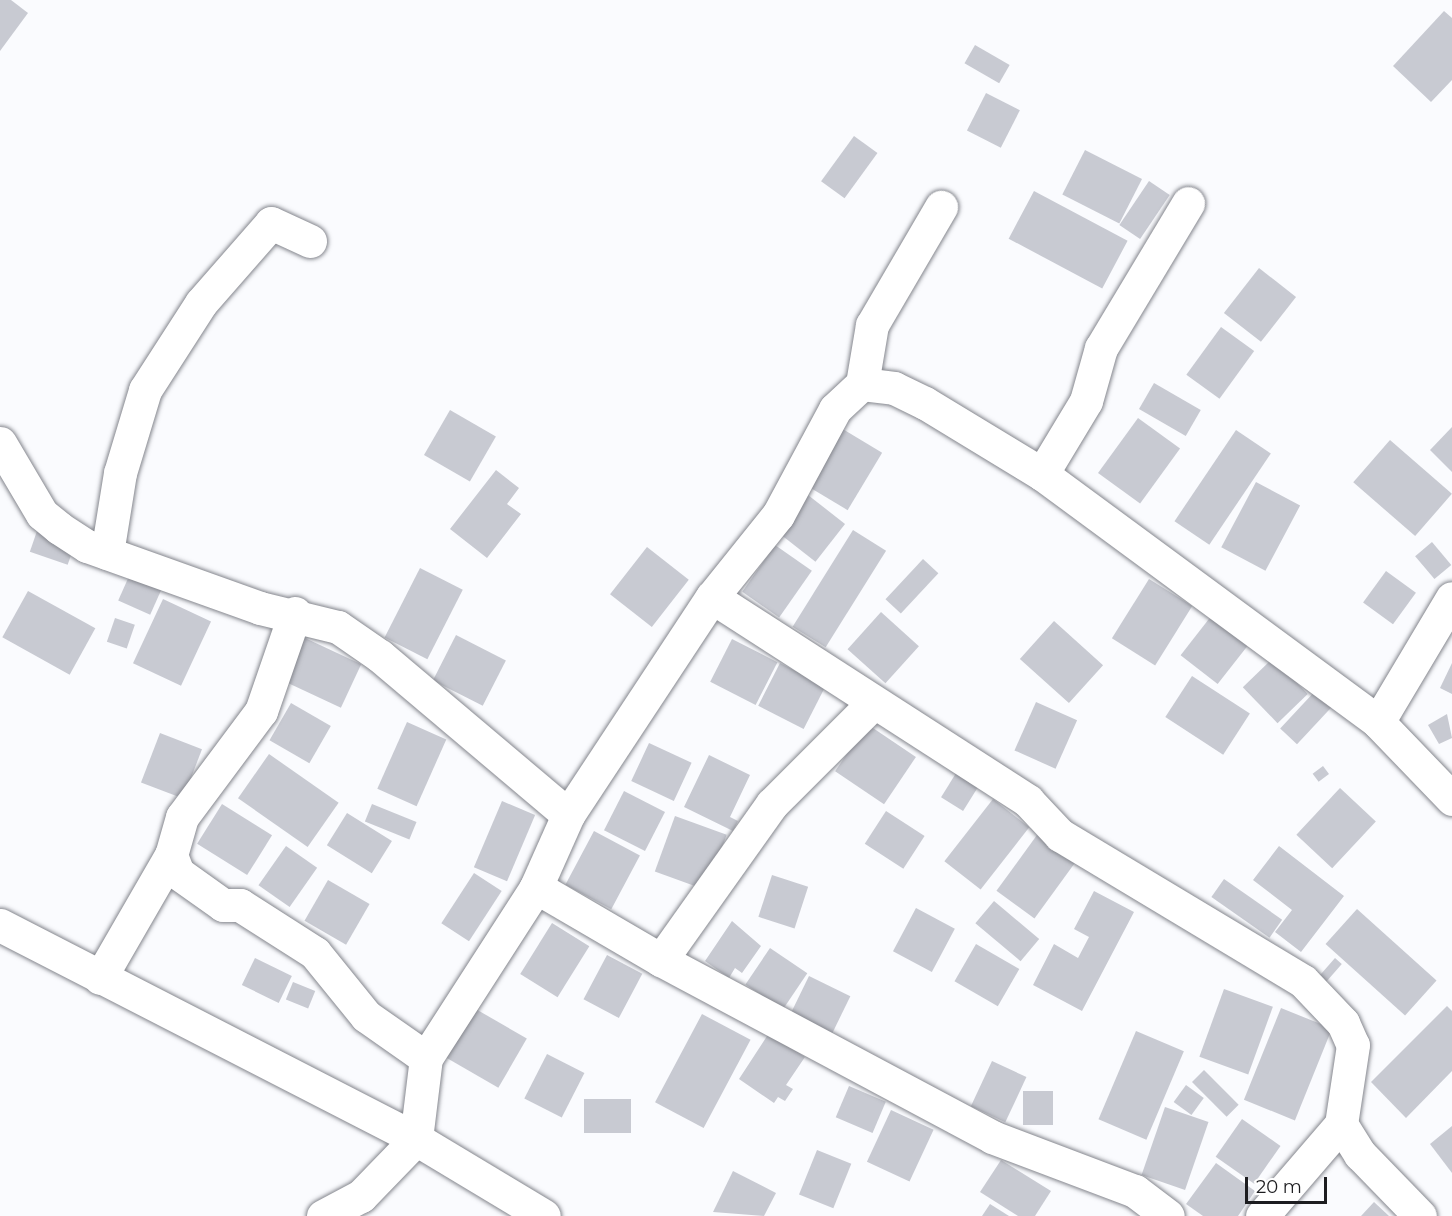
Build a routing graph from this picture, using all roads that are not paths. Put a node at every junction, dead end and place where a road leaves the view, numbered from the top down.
1 (1188, 203) dead end
2 (941, 207) dead end
3 (310, 241) dead end
4 (862, 384) junction
5 (0, 443) edge
6 (1042, 474) junction
7 (107, 553) junction
8 (712, 597) junction
9 (1452, 598) edge
10 (295, 613) junction
11 (873, 703) junction
12 (1378, 722) junction
13 (1452, 799) edge
14 (567, 815) junction
15 (171, 855) junction
16 (536, 886) junction
17 (0, 925) edge
18 (661, 960) junction
19 (100, 978) junction
20 (426, 1058) junction
21 (1341, 1124) junction
22 (416, 1139) junction
23 (323, 1216) edge
24 (543, 1216) edge
25 (1168, 1216) edge
26 (1262, 1216) edge
27 (1420, 1216) edge

1 - 6 street
2 - 4 street
3 - 7 street
4 - 6 street
4 - 8 street
5 - 7 street
6 - 12 street
7 - 10 street
8 - 11 street
8 - 14 street
9 - 12 street
10 - 14 street
10 - 15 street
11 - 18 street
11 - 21 street
12 - 13 street
14 - 16 street
15 - 19 street
15 - 20 street
16 - 18 street
16 - 20 street
17 - 19 street
18 - 25 street
19 - 22 street
20 - 22 street
21 - 26 street
21 - 27 street
22 - 23 street
22 - 24 street

